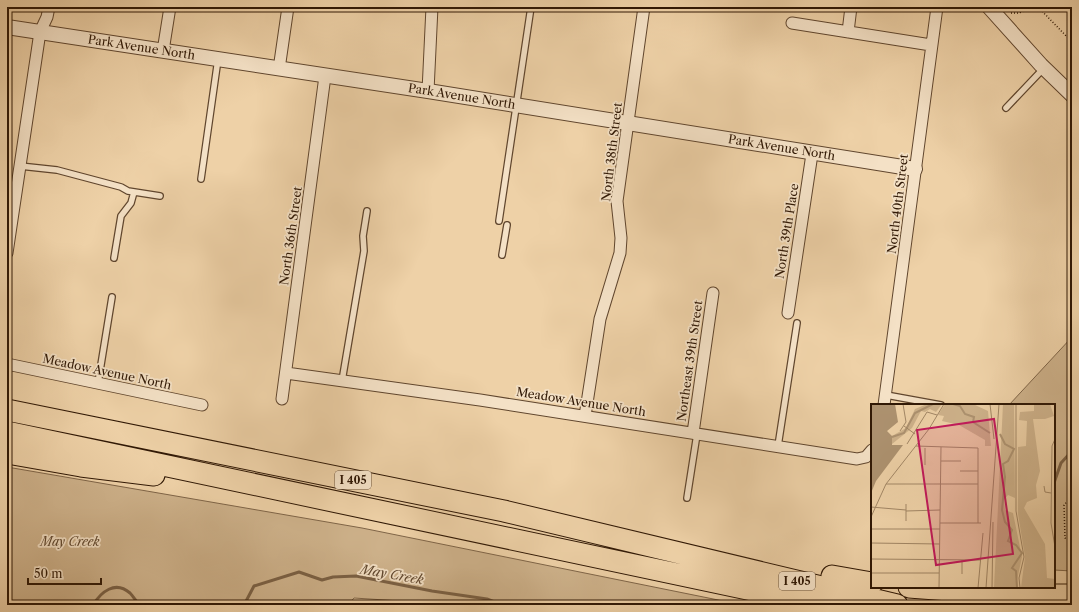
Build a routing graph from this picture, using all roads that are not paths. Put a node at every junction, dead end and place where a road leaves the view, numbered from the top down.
1 (49, 7) edge
2 (170, 7) edge
3 (288, 7) edge
4 (432, 7) edge
5 (531, 7) edge
6 (644, 7) edge
7 (851, 7) edge
8 (937, 7) edge
9 (989, 7) edge
10 (792, 23) dead end
11 (7, 27) edge
12 (40, 32) junction
13 (848, 32) junction
14 (931, 44) junction
15 (163, 51) junction
16 (218, 59) junction
17 (1044, 68) junction
18 (279, 69) junction
19 (326, 76) junction
20 (428, 91) junction
21 (1072, 95) edge
22 (516, 106) junction
23 (1006, 108) dead end
24 (628, 123) junction
25 (812, 154) junction
26 (20, 166) junction
27 (915, 170) junction
28 (201, 180) dead end
29 (134, 192) junction
30 (160, 196) dead end
31 (10, 206) edge
32 (367, 211) dead end
33 (499, 221) dead end
34 (507, 225) dead end
35 (7, 253) edge
36 (502, 254) dead end
37 (114, 258) dead end
38 (713, 293) dead end
39 (112, 297) dead end
40 (788, 313) dead end
41 (797, 323) dead end
42 (7, 364) edge
43 (286, 373) junction
44 (342, 381) junction
45 (98, 383) junction
46 (282, 399) dead end
47 (885, 400) edge
48 (930, 404) edge
49 (202, 405) dead end
50 (7, 410) edge
51 (585, 416) junction
52 (7, 432) edge
53 (695, 434) junction
54 (778, 446) junction
55 (871, 452) edge
56 (7, 453) edge
57 (276, 490) junction
58 (687, 498) dead end
59 (697, 557) junction
60 (871, 583) edge
61 (916, 588) edge
62 (1072, 595) edge
63 (823, 605) edge
64 (897, 605) edge

1 - 12 street
2 - 15 street
3 - 18 street
4 - 20 street
5 - 22 lane
6 - 24 street, North 38th Street
7 - 13 street
8 - 14 street, North 40th Street
9 - 17 street
10 - 13 street
11 - 12 street, Park Avenue North
12 - 15 street, Park Avenue North
12 - 26 street
13 - 14 street
14 - 27 street, North 40th Street
15 - 16 street, Park Avenue North
16 - 18 street, Park Avenue North
16 - 28 lane
17 - 21 street
17 - 23 lane
18 - 19 street, Park Avenue North
19 - 20 street, Park Avenue North
19 - 43 street, North 36th Street
20 - 22 street, Park Avenue North
22 - 24 street, Park Avenue North
22 - 33 lane
24 - 25 street, Park Avenue North
24 - 51 street, North 38th Street
25 - 27 street, Park Avenue North
25 - 40 street, North 39th Place
26 - 29 lane
26 - 31 street
27 - 47 street, North 40th Street
29 - 30 lane
29 - 37 lane
31 - 35 street
32 - 44 lane
34 - 36 lane
38 - 53 street, Northeast 39th Street
39 - 45 lane
41 - 54 lane
42 - 45 street, Meadow Avenue North
43 - 44 street, Meadow Avenue North
43 - 46 street, North 36th Street
44 - 51 street, Meadow Avenue North
45 - 49 street, Meadow Avenue North
47 - 48 lane
50 - 59 highway, I 405
51 - 53 street, Meadow Avenue North
52 - 57 highway, I 405
53 - 54 street, Meadow Avenue North
53 - 58 lane
54 - 55 street, Meadow Avenue North
56 - 57 highway
57 - 63 highway, I 405
59 - 60 highway
59 - 64 highway, I 405
61 - 62 highway

